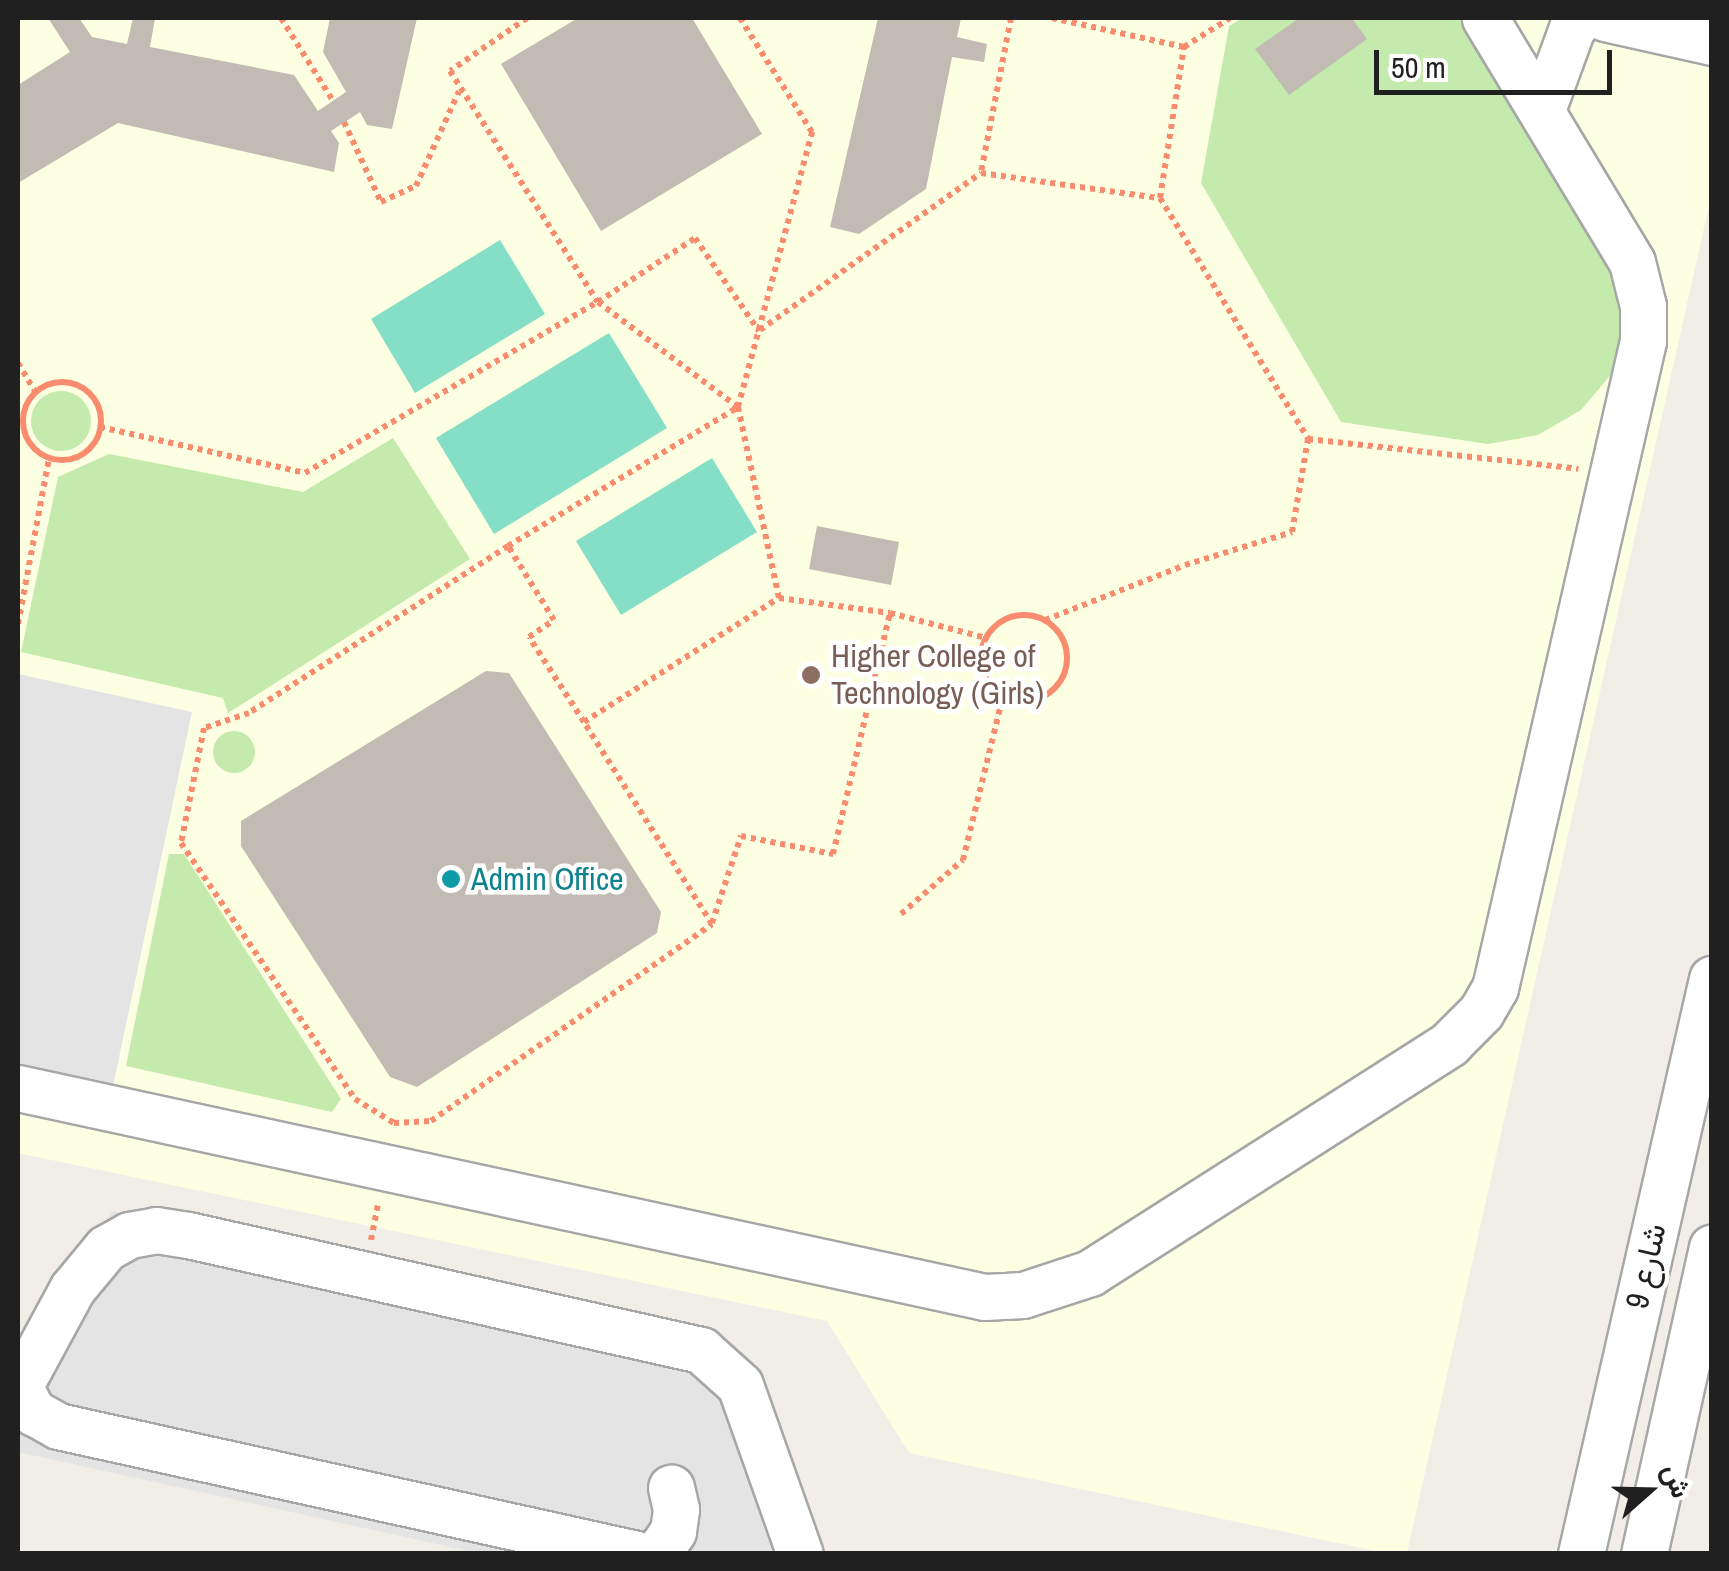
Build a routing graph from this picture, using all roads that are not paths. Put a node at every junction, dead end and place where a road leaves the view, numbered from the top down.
1 (1485, 18) edge
2 (1581, 18) edge
3 (1605, 18) edge
4 (1712, 42) edge
5 (1542, 110) junction
6 (1712, 979) edge
7 (18, 1088) edge
8 (1712, 1247) edge
9 (18, 1388) edge
10 (670, 1488) dead end
11 (637, 1554) edge
12 (657, 1554) edge
13 (800, 1554) edge
14 (1581, 1554) edge
15 (1644, 1554) edge

1 - 5 street
2 - 5 street
3 - 4 street
5 - 7 street
6 - 14 street, شارع 9
8 - 15 street, شارع 9
9 - 11 street
9 - 13 street
10 - 12 street

